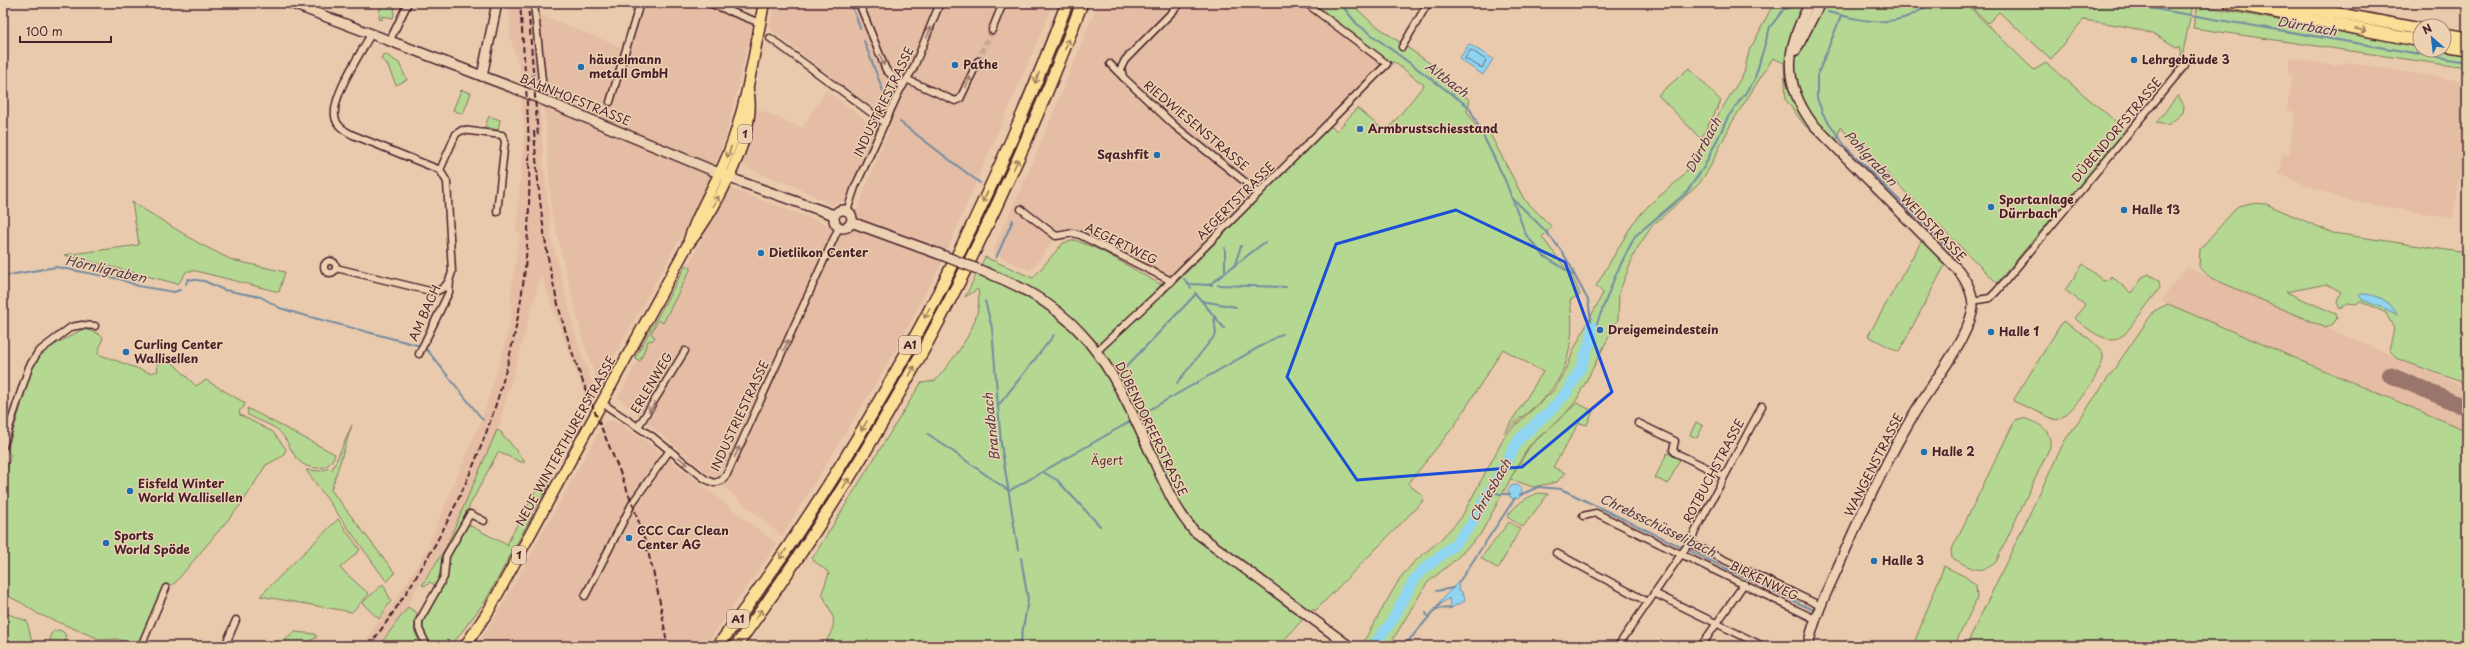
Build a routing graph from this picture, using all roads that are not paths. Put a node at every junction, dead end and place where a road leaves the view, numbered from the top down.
1 (290, 3) edge
2 (408, 3) edge
3 (497, 3) edge
4 (534, 3) edge
5 (640, 3) edge
6 (710, 3) edge
7 (730, 3) edge
8 (764, 3) edge
9 (859, 3) edge
10 (940, 3) edge
11 (1003, 3) edge
12 (1067, 3) edge
13 (1082, 3) edge
14 (1182, 3) edge
15 (1306, 3) edge
16 (1428, 3) edge
17 (1810, 3) edge
18 (1820, 3) edge
19 (2229, 3) edge
20 (2281, 3) edge
21 (728, 10) junction
22 (760, 23) junction
23 (2412, 28) edge
24 (992, 30) tunnel mouth
25 (371, 34) junction
26 (2452, 35) edge
27 (770, 38) dead end
28 (2467, 38) edge
29 (2412, 39) edge
30 (390, 40) junction
31 (2452, 46) edge
32 (1402, 47) dead end
33 (2467, 48) edge
34 (978, 60) tunnel mouth
35 (1792, 63) junction
36 (1110, 64) dead end
37 (2185, 65) dead end
38 (482, 76) junction
39 (1123, 77) junction
40 (908, 80) junction
41 (903, 86) junction
42 (543, 90) dead end
43 (610, 102) dead end
44 (885, 122) junction
45 (440, 170) junction
46 (724, 174) junction
47 (1259, 192) junction
48 (1021, 209) dead end
49 (847, 211) junction
50 (497, 212) dead end
51 (834, 216) junction
52 (851, 222) junction
53 (839, 227) junction
54 (336, 268) junction
55 (1171, 281) junction
56 (450, 282) junction
57 (1972, 301) junction
58 (95, 326) dead end
59 (1098, 350) junction
60 (685, 351) dead end
61 (419, 352) dead end
62 (602, 403) junction
63 (1762, 406) dead end
64 (1638, 423) dead end
65 (638, 427) junction
66 (3, 446) edge
67 (670, 450) junction
68 (1724, 476) junction
69 (1583, 516) dead end
70 (484, 522) dead end
71 (1688, 544) junction
72 (1682, 552) junction
73 (1556, 553) dead end
74 (1744, 584) junction
75 (166, 588) dead end
76 (1654, 593) junction
77 (586, 596) dead end
78 (1648, 602) junction
79 (1821, 606) junction
80 (1815, 619) junction
81 (236, 620) dead end
82 (1717, 624) junction
83 (141, 646) edge
84 (225, 646) edge
85 (427, 646) edge
86 (465, 646) edge
87 (718, 646) edge
88 (736, 646) edge
89 (1349, 646) edge
90 (1618, 646) edge
91 (1701, 646) edge
92 (1763, 646) edge
93 (1808, 646) edge

1 - 25 street, BAHNHOFSTRASSE
2 - 30 street
3 - 38 street
4 - 42 street
5 - 43 street
6 - 21 street
7 - 21 street
8 - 22 main road, NEUE WINTERTHURERSTRASSE / 1
9 -> 41 street
40 -> 10 street, INDUSTRIESTRASSE
11 - 24 street
12 -> 87 highway, A1
88 -> 13 highway, A1
14 - 39 street
15 - 47 street, AEGERTSTRASSE
16 - 32 street
17 - 35 street, WEIDSTRASSE
18 - 35 street, WEIDSTRASSE
19 -> 29 highway
20 - 23 highway
21 - 22 street
22 - 46 main road, NEUE WINTERTHURERSTRASSE / 1
25 - 30 street, BAHNHOFSTRASSE
25 - 45 street
26 - 28 highway
27 - 44 street
30 - 38 street, BAHNHOFSTRASSE
31 - 33 highway
40 -> 34 street
35 - 57 street, WEIDSTRASSE
36 - 39 street, RIEDWIESENSTRASSE
37 - 57 street, DÜBENDORFSTRASSE
38 - 46 street, BAHNHOFSTRASSE
39 - 47 street, RIEDWIESENSTRASSE
40 - 41 street, INDUSTRIESTRASSE
41 - 44 street, INDUSTRIESTRASSE
44 - 49 street, INDUSTRIESTRASSE
45 - 50 street
45 - 56 street, AM BACH
46 - 51 street
46 - 62 main road, NEUE WINTERTHURERSTRASSE / 1
47 - 55 street, AEGERTSTRASSE
48 - 55 street, AEGERTWEG
49 - 51 street
49 - 52 street
51 - 53 street
52 - 53 street
52 - 59 street, DÜBENDORFERSTRASSE, bridge
67 -> 53 street, INDUSTRIESTRASSE
54 - 54 street
54 - 56 street
55 - 59 street, AEGERTSTRASSE
56 - 61 street, AM BACH
57 - 79 street, WANGENSTRASSE
58 - 66 street
59 - 89 street, DÜBENDORFERSTRASSE
60 -> 65 street, ERLENWEG
62 - 65 street, INDUSTRIESTRASSE
62 - 86 main road, NEUE WINTERTHURERSTRASSE / 1
63 - 68 street, ROTBUCHSTRASSE
64 - 68 street
65 - 67 street, INDUSTRIESTRASSE
67 - 77 street
68 - 71 street, ROTBUCHSTRASSE
69 - 72 street, BIRKENWEG
70 - 85 street
71 - 72 street, ROTBUCHSTRASSE
71 - 79 street
72 - 74 street, BIRKENWEG
72 - 76 street, ROTBUCHSTRASSE
73 - 78 street
74 - 80 street, BIRKENWEG
74 - 82 street
75 - 83 street
76 - 78 street, ROTBUCHSTRASSE
76 - 82 street
78 - 90 street, ROTBUCHSTRASSE
79 - 80 street, WANGENSTRASSE
80 - 93 street, WANGENSTRASSE
81 - 84 street
82 - 91 street
82 - 92 street

